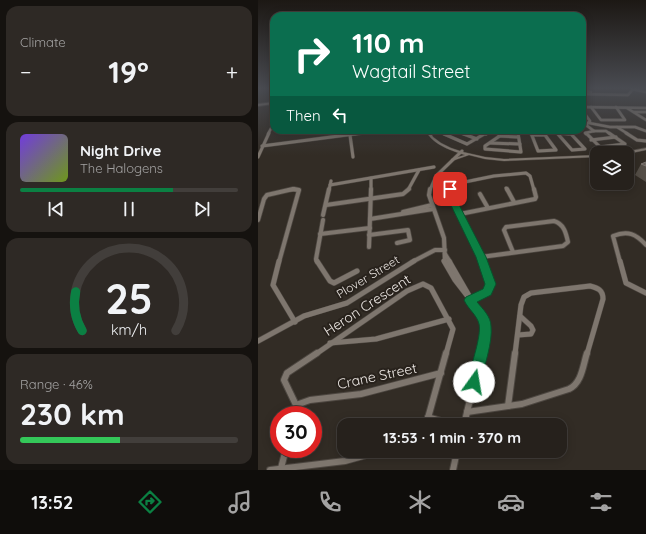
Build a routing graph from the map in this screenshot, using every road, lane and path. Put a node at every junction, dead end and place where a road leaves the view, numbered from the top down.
1 (594, 111) edge
2 (619, 111) edge
3 (633, 112) joint
4 (646, 112) edge
5 (586, 115) edge
6 (645, 119) edge
7 (587, 124) junction
8 (617, 126) junction
9 (270, 131) edge
10 (594, 131) junction
11 (646, 131) edge
12 (586, 133) edge
13 (357, 134) edge
14 (431, 134) edge
15 (433, 134) edge
16 (444, 134) edge
17 (464, 134) edge
18 (486, 134) edge
19 (502, 134) edge
20 (518, 134) edge
21 (559, 134) edge
22 (572, 134) edge
23 (586, 134) edge
24 (350, 135) junction
25 (532, 135) joint
26 (499, 136) junction
27 (518, 137) junction
28 (616, 137) junction
29 (477, 139) junction
30 (591, 140) junction
31 (646, 141) edge
32 (490, 143) junction
33 (520, 144) junction
34 (262, 146) junction
35 (454, 149) junction
36 (646, 149) edge
37 (462, 151) junction
38 (634, 151) edge
39 (472, 155) junction
40 (590, 156) edge
41 (258, 157) edge
42 (353, 157) dead end
43 (453, 160) junction
44 (516, 160) junction
45 (434, 167) dead end
46 (419, 170) junction
47 (371, 178) junction
48 (506, 188) dead end
49 (480, 194) dead end
50 (370, 200) junction
51 (514, 202) junction
52 (326, 205) junction
53 (433, 207) junction
54 (488, 208) junction
55 (460, 214) junction
56 (370, 219) junction
57 (258, 220) edge
58 (370, 228) junction
59 (320, 234) junction
60 (369, 235) junction
61 (397, 243) dead end
62 (646, 245) edge
63 (369, 246) dead end
64 (445, 252) junction
65 (513, 252) junction
66 (481, 257) junction
67 (356, 271) dead end
68 (646, 293) edge
69 (471, 299) junction
70 (520, 316) junction
71 (449, 320) junction
72 (295, 322) junction
73 (518, 335) junction
74 (258, 341) edge
75 (330, 343) junction
76 (441, 373) junction
77 (296, 405) joint
78 (508, 406) junction
79 (467, 412) junction
80 (428, 417) joint
81 (431, 418) edge
82 (466, 418) edge
83 (284, 458) edge
84 (356, 458) edge
85 (456, 458) edge
86 (281, 468) junction
87 (270, 470) edge
88 (453, 470) edge

1 - 2 street
3 - 4 street
3 - 6 street
5 - 7 street
7 - 8 street
7 - 10 street
8 - 11 street
8 - 31 street
9 - 34 street
10 - 12 street
10 - 28 street
13 - 24 street
14 - 35 street
15 - 37 street
16 - 29 street
17 - 29 street
18 - 29 street
19 - 26 street
20 - 27 street
21 - 22 street
23 - 30 street
24 - 34 street
24 - 42 street
25 - 25 street
26 - 27 street
26 - 32 street
27 - 33 street
28 - 30 street
28 - 30 street
32 - 33 street
32 - 33 street
34 - 41 street
35 - 37 street
35 - 43 street
36 - 38 street
37 - 39 street
37 - 43 street
37 - 44 street
39 - 43 street
39 - 44 street
40 - 44 street
43 - 53 street
45 - 46 street
46 - 47 street
46 - 50 street
47 - 50 street
47 - 52 street
48 - 51 street
49 - 54 street
50 - 52 street
50 - 56 street
51 - 54 street
51 - 55 street
52 - 59 street
53 - 56 street
53 - 64 street
54 - 55 street
55 - 66 street
56 - 58 street
57 - 72 street
58 - 59 street
58 - 60 street
59 - 67 street
60 - 61 street
60 - 63 street
62 - 68 street
64 - 69 street
64 - 72 street, Plover Street
65 - 65 street
65 - 66 street
66 - 69 street
69 - 79 street
70 - 73 street
70 - 73 street
70 - 78 street
71 - 75 street
71 - 75 street, Heron Crescent
71 - 76 street, Heron Crescent
72 - 74 street, Plover Street
73 - 78 street
75 - 77 street, Heron Crescent
76 - 77 street, Crane Street
76 - 80 street, Heron Crescent
78 - 79 street
79 - 82 street
80 - 81 street
83 - 86 street
84 - 86 street
85 - 88 street
86 - 87 street

